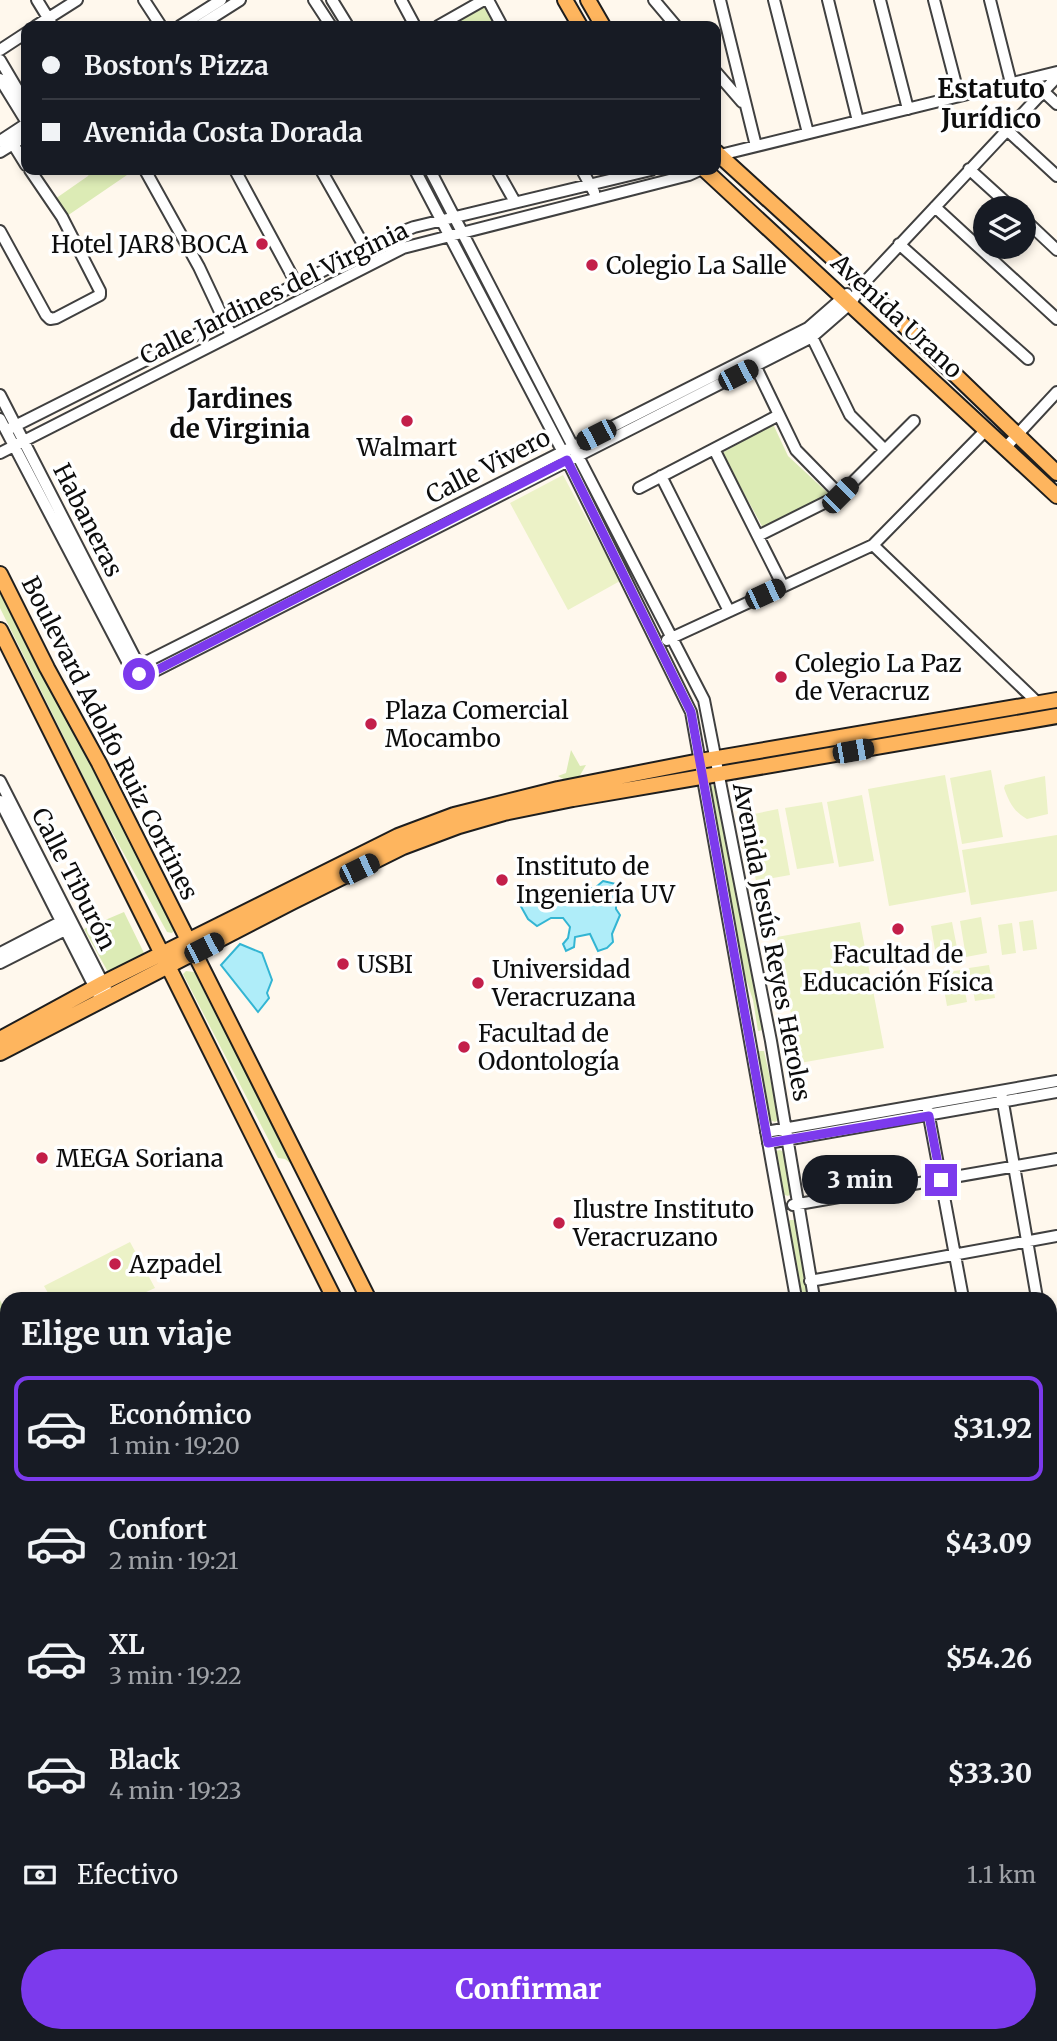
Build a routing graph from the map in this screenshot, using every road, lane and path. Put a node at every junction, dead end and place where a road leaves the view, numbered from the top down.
1 (37, 0) edge
2 (77, 0) edge
3 (144, 0) edge
4 (220, 0) edge
5 (240, 0) edge
6 (314, 0) edge
7 (332, 0) edge
8 (401, 0) edge
9 (486, 0) edge
10 (565, 0) edge
11 (588, 0) edge
12 (654, 0) edge
13 (720, 0) edge
14 (774, 0) edge
15 (828, 0) edge
16 (880, 0) edge
17 (934, 0) edge
18 (990, 0) edge
19 (50, 21) edge
20 (52, 21) edge
21 (158, 21) edge
22 (188, 21) edge
23 (207, 21) edge
24 (328, 21) edge
25 (345, 21) edge
26 (412, 21) edge
27 (447, 21) edge
28 (499, 21) edge
29 (577, 21) edge
30 (600, 21) edge
31 (672, 21) edge
32 (21, 36) edge
33 (0, 50) edge
34 (0, 60) edge
35 (1057, 74) edge
36 (721, 78) edge
37 (0, 79) edge
38 (1011, 83) junction
39 (1043, 91) junction
40 (21, 96) edge
41 (959, 96) junction
42 (1057, 104) edge
43 (744, 105) junction
44 (908, 109) junction
45 (21, 115) edge
46 (858, 121) junction
47 (21, 126) edge
48 (1007, 130) junction
49 (808, 133) junction
50 (21, 138) edge
51 (0, 141) edge
52 (13, 144) junction
53 (756, 146) junction
54 (0, 152) edge
55 (721, 154) edge
56 (21, 156) edge
57 (721, 159) edge
58 (969, 169) junction
59 (33, 175) edge
60 (148, 175) edge
61 (238, 175) edge
62 (324, 175) edge
63 (418, 175) edge
64 (433, 175) edge
65 (500, 175) edge
66 (585, 175) edge
67 (632, 175) edge
68 (690, 175) edge
69 (709, 175) edge
70 (1057, 176) edge
71 (591, 186) junction
72 (999, 196) edge
73 (598, 199) junction
74 (515, 202) junction
75 (935, 206) junction
76 (784, 214) junction
77 (456, 217) junction
78 (442, 220) junction
79 (770, 229) junction
80 (1036, 230) edge
81 (0, 232) edge
82 (463, 232) junction
83 (450, 235) junction
84 (900, 244) junction
85 (366, 248) junction
86 (1057, 250) edge
87 (372, 263) junction
88 (296, 283) junction
89 (862, 285) junction
90 (847, 299) junction
91 (1057, 319) edge
92 (225, 320) junction
93 (514, 329) junction
94 (810, 333) junction
95 (231, 335) junction
96 (502, 335) junction
97 (1028, 359) dead end
98 (753, 361) junction
99 (1057, 392) edge
100 (0, 395) edge
101 (779, 415) junction
102 (0, 419) edge
103 (914, 421) dead end
104 (7, 430) edge
105 (986, 430) junction
106 (1017, 436) junction
107 (19, 444) junction
108 (714, 449) junction
109 (1005, 449) junction
110 (885, 450) junction
111 (0, 453) edge
112 (570, 453) junction
113 (1056, 469) edge
114 (661, 476) junction
115 (639, 488) dead end
116 (840, 495) junction
117 (1057, 496) edge
118 (758, 536) junction
119 (873, 545) junction
120 (0, 575) edge
121 (783, 586) junction
122 (729, 611) junction
123 (0, 630) edge
124 (673, 638) junction
125 (658, 644) junction
126 (139, 669) joint
127 (1057, 700) edge
128 (1038, 703) junction
129 (1057, 716) edge
130 (717, 766) junction
131 (702, 769) junction
132 (0, 781) edge
133 (0, 801) edge
134 (27, 844) junction
135 (67, 924) junction
136 (192, 946) junction
137 (0, 953) edge
138 (166, 960) junction
139 (0, 963) edge
140 (99, 986) junction
141 (106, 1000) junction
142 (0, 1039) edge
143 (0, 1053) edge
144 (1057, 1081) edge
145 (1057, 1092) edge
146 (1002, 1097) junction
147 (928, 1110) junction
148 (786, 1134) junction
149 (767, 1138) junction
150 (1057, 1159) edge
151 (1014, 1167) junction
152 (941, 1180) junction
153 (797, 1204) junction
154 (780, 1207) junction
155 (1057, 1236) edge
156 (1027, 1242) junction
157 (954, 1254) junction
158 (810, 1281) junction
159 (331, 1292) edge
160 (365, 1292) edge
161 (795, 1292) edge
162 (813, 1292) edge
163 (963, 1292) edge
164 (1036, 1292) edge

1 - 19 street
2 - 20 street
3 - 21 street
4 - 22 street
5 - 23 street
6 - 24 street
7 - 25 street
8 - 26 street
9 - 27 street
9 - 28 street
10 - 29 main road
11 - 30 main road
12 - 31 street
13 - 43 street
14 - 49 street
15 - 46 street
16 - 44 street
17 - 41 street
18 - 38 street
32 - 33 street
34 - 40 street
35 - 38 street
35 - 39 street, Calle Vivero
36 - 43 street
37 - 45 street
38 - 41 street
39 - 42 street
39 - 48 street, Calle Vivero
41 - 44 street
43 - 53 street
44 - 46 street
46 - 49 street
47 - 51 street
48 - 58 street, Calle Vivero
48 - 70 street
49 - 53 street
50 - 52 street
52 - 54 street
52 - 56 street
53 - 55 street
57 - 76 main road, Avenida Urano
58 - 72 street
58 - 75 street, Calle Vivero
59 - 81 street
60 - 92 street
61 - 88 street
62 - 85 street
63 - 78 street
64 - 77 street
65 - 74 street
66 - 71 street
67 - 71 street, Calle Jardines del Virginia
68 - 73 street, Calle Jardines del Virginia
69 - 79 main road, Avenida Urano
71 - 73 street
71 - 74 street, Calle Jardines del Virginia
73 - 82 street, Calle Jardines del Virginia
74 - 77 street, Calle Jardines del Virginia
75 - 84 street, Calle Vivero
75 - 91 street
76 - 79 main road
76 - 89 main road, Avenida Urano
77 - 78 street, Calle Jardines del Virginia
77 - 82 street
78 - 83 street
78 - 85 street, Calle Jardines del Virginia
79 - 90 main road, Avenida Urano
80 - 86 street
82 - 83 street, Calle Jardines del Virginia
82 - 93 street
83 - 87 street, Calle Jardines del Virginia
83 - 96 street
84 - 89 street, Calle Vivero
84 - 97 street
85 - 87 street
85 - 88 street, Calle Jardines del Virginia
87 - 95 street, Calle Jardines del Virginia
88 - 92 street, Calle Jardines del Virginia
89 - 90 street, Calle Vivero
89 - 106 main road, Avenida Urano
90 - 94 street, Calle Vivero
90 - 105 main road, Avenida Urano
92 - 95 street
92 - 104 street, Calle Jardines del Virginia
93 - 96 street
93 - 112 street
94 - 98 street, Calle Vivero
94 - 110 street
95 - 107 street, Calle Jardines del Virginia
96 - 112 street
98 - 101 street
98 - 112 street, Calle Vivero
99 - 106 street
100 - 104 street, Habaneras
101 - 108 street
101 - 116 street
102 - 104 street, Habaneras
103 - 110 street
104 - 107 street, Habaneras
105 - 109 main road, Avenida Urano
105 - 119 street
106 - 109 street
106 - 113 main road, Avenida Urano
107 - 111 street, Calle Jardines del Virginia
107 - 126 street, Habaneras
108 - 114 street
108 - 118 street
109 - 117 main road, Avenida Urano
110 - 116 street
112 - 124 street, Avenida Jesús Reyes Heroles
112 - 125 street, Avenida Jesús Reyes Heroles
112 - 126 street, Calle Vivero
114 - 115 street
114 - 122 street
116 - 118 street
118 - 121 street
119 - 121 street
119 - 128 street
120 - 136 main road, Boulevard Adolfo Ruiz Cortines
121 - 122 street
122 - 124 street
123 - 138 main road, Boulevard Adolfo Ruiz Cortines
124 - 125 street
124 - 130 street, Avenida Jesús Reyes Heroles
125 - 131 street, Avenida Jesús Reyes Heroles
127 - 128 main road
128 - 130 main road
129 - 130 main road
130 - 131 main road
130 - 148 street, Avenida Jesús Reyes Heroles
131 - 136 main road
131 - 149 street, Avenida Jesús Reyes Heroles
132 - 134 street, Calle Tiburón
133 - 134 street, Calle Tiburón
134 - 135 street, Calle Tiburón
135 - 137 street
135 - 139 street
135 - 140 street, Calle Tiburón
136 - 138 main road
136 - 160 main road, Boulevard Adolfo Ruiz Cortines
138 - 140 main road
138 - 141 main road
138 - 159 main road, Boulevard Adolfo Ruiz Cortines
140 - 141 street, Calle Tiburón
140 - 142 main road
141 - 143 main road
144 - 146 street
145 - 146 street
146 - 147 street
146 - 151 street
147 - 148 street
147 - 152 street
148 - 149 street
148 - 153 street, Avenida Jesús Reyes Heroles
149 - 154 street, Avenida Jesús Reyes Heroles
150 - 151 street
151 - 152 street
151 - 156 street
152 - 153 street
152 - 157 street
153 - 154 street
153 - 158 street, Avenida Jesús Reyes Heroles
154 - 161 street, Avenida Jesús Reyes Heroles
155 - 156 street
156 - 157 street
156 - 164 street
157 - 158 street
157 - 163 street
158 - 162 street, Avenida Jesús Reyes Heroles

